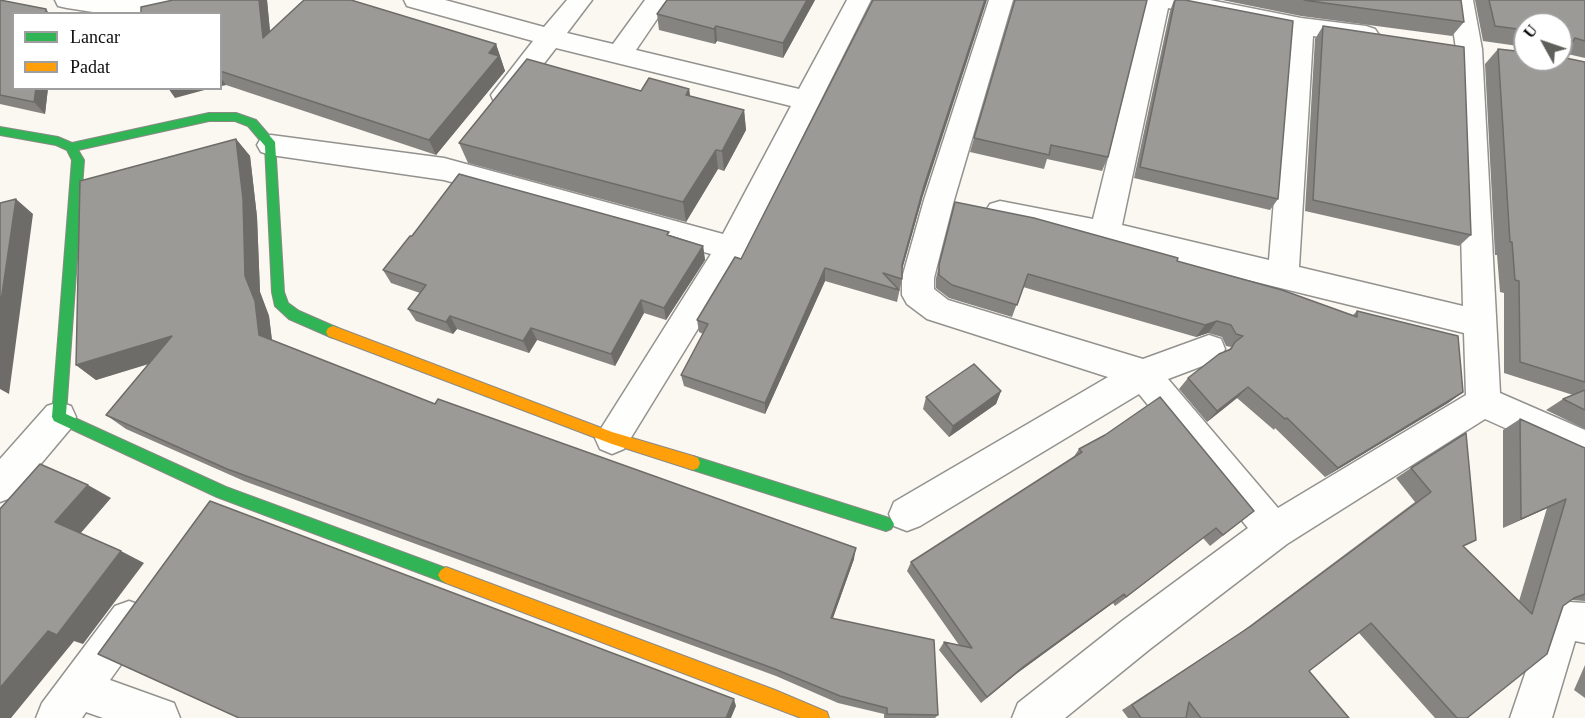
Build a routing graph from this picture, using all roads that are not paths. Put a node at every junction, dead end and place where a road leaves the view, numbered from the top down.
1 (176, 0) edge
2 (416, 0) edge
3 (580, 0) edge
4 (657, 0) edge
5 (859, 0) edge
6 (1002, 0) edge
7 (1167, 0) edge
8 (1461, 0) edge
9 (72, 1) edge
10 (1301, 26) junction
11 (552, 38) junction
12 (1390, 38) edge
13 (619, 54) junction
14 (808, 101) junction
15 (487, 116) edge
16 (0, 132) edge
17 (271, 145) junction
18 (71, 147) junction
19 (939, 200) junction
20 (1105, 233) junction
21 (731, 248) junction
22 (1283, 276) junction
23 (1480, 323) junction
24 (1209, 349) dead end
25 (1143, 374) junction
26 (1483, 402) junction
27 (59, 417) junction
28 (612, 438) junction
29 (1585, 448) edge
30 (0, 485) edge
31 (897, 519) joint
32 (1274, 531) junction
33 (147, 595) edge
34 (1585, 623) edge
35 (68, 704) edge
36 (771, 708) edge
37 (159, 718) edge
38 (821, 718) edge
39 (1034, 718) edge
40 (1531, 718) edge

1 - 9 street
2 - 11 street
3 - 11 street
4 - 13 street
5 - 14 street
6 - 19 street
7 - 10 street
7 - 20 street
8 - 23 street
10 - 12 street
10 - 22 street
11 - 13 street
11 - 15 street
13 - 14 street
14 - 21 street
16 - 18 street
17 - 18 street
17 - 21 street
17 - 28 street
18 - 27 street
19 - 20 street
19 - 25 street
20 - 22 street
21 - 28 street
22 - 23 street
23 - 26 street
24 - 25 street
25 - 31 street
25 - 32 street
26 - 29 street
26 - 32 street
27 - 30 street
27 - 36 street
28 - 31 street
32 - 39 street
33 - 35 street
34 - 40 street
35 - 37 street
36 - 38 street

